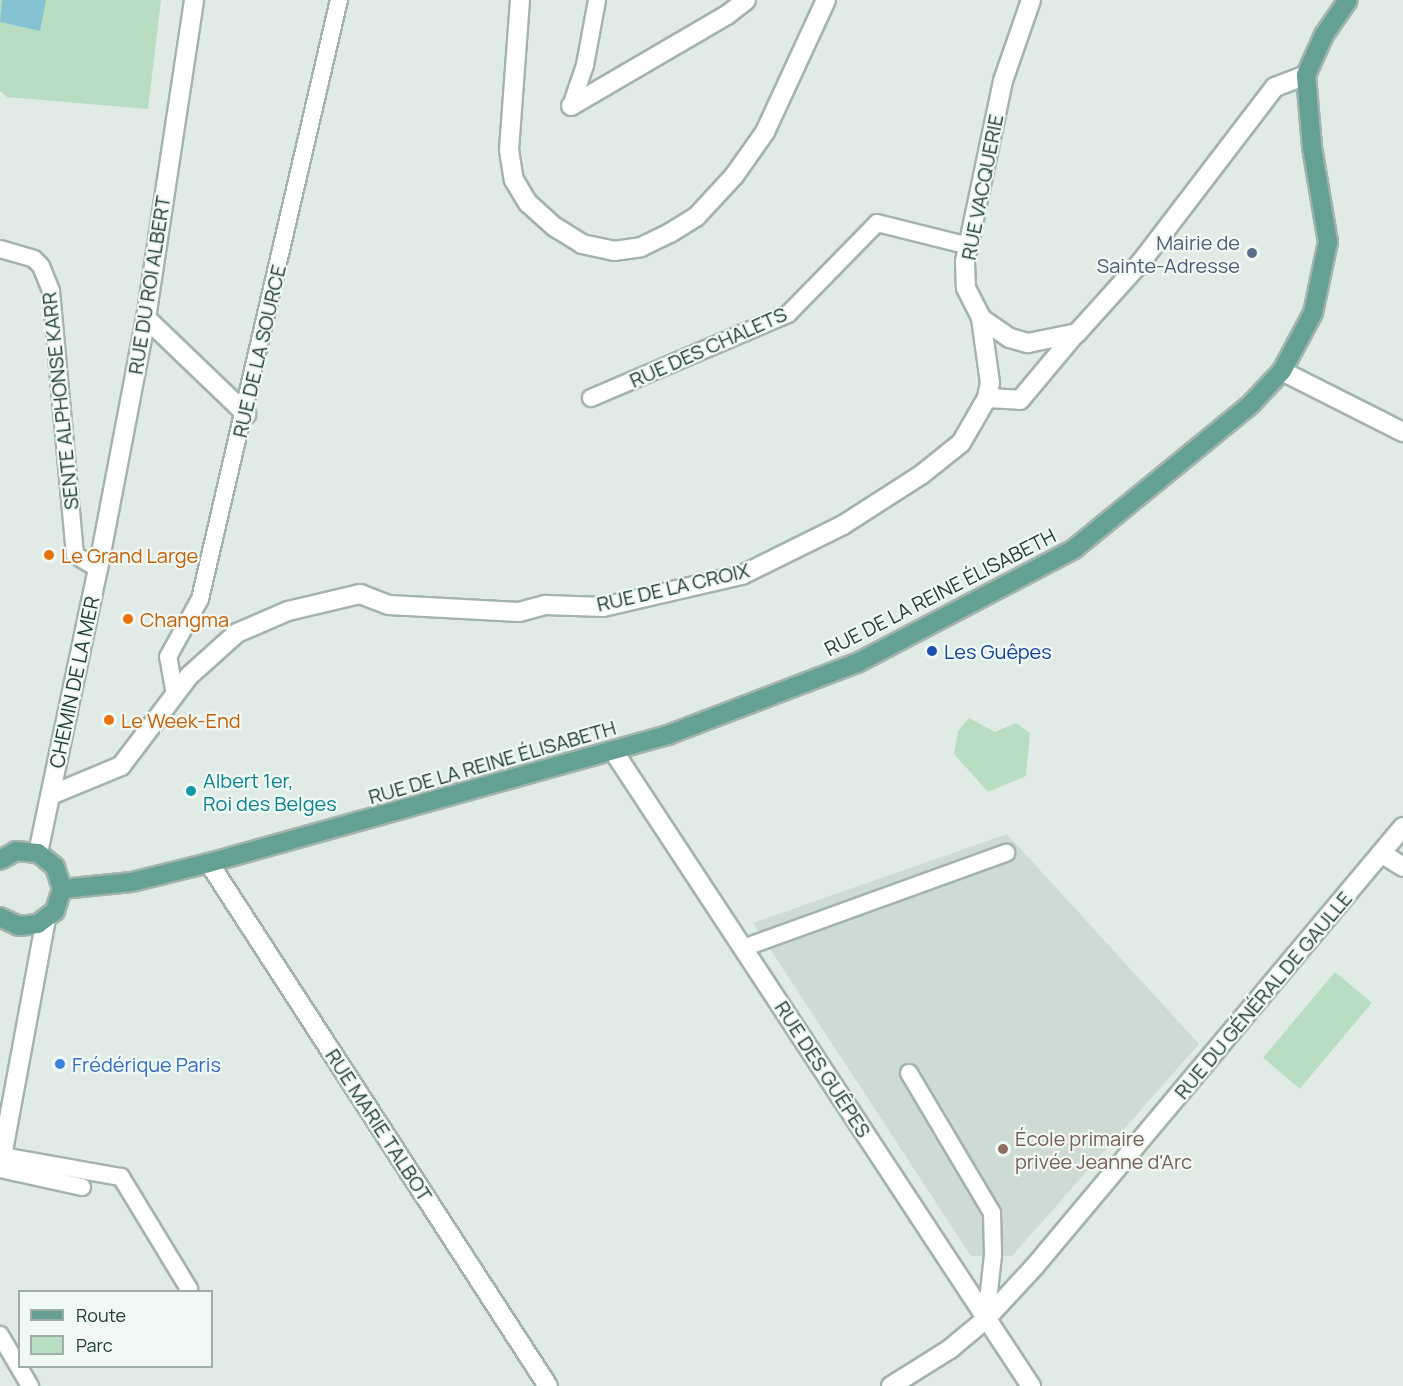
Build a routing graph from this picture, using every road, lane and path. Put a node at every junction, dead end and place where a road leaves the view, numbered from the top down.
1 (194, 0) edge
2 (339, 0) edge
3 (520, 0) edge
4 (597, 0) edge
5 (746, 0) edge
6 (826, 0) edge
7 (1031, 0) edge
8 (1348, 0) edge
9 (1306, 75) junction
10 (571, 106) joint
11 (969, 246) junction
12 (0, 249) edge
13 (146, 318) junction
14 (981, 318) junction
15 (1077, 333) junction
16 (1282, 371) junction
17 (591, 398) dead end
18 (987, 398) junction
19 (246, 414) junction
20 (1403, 432) edge
21 (98, 569) junction
22 (175, 695) junction
23 (614, 752) junction
24 (51, 795) junction
25 (1403, 827) edge
26 (38, 853) junction
27 (1006, 853) dead end
28 (1382, 853) junction
29 (0, 860) edge
30 (209, 863) junction
31 (1403, 867) edge
32 (62, 889) junction
33 (0, 917) edge
34 (46, 919) junction
35 (743, 948) junction
36 (909, 1073) dead end
37 (1, 1164) edge
38 (82, 1187) dead end
39 (189, 1289) dead end
40 (986, 1319) junction
41 (0, 1335) edge
42 (18, 1366) edge
43 (19, 1368) edge
44 (30, 1386) edge
45 (548, 1386) edge
46 (891, 1386) edge
47 (1031, 1386) edge

1 - 13 street, RUE DU ROI ALBERT
2 - 19 lane, RUE DE LA SOURCE
3 - 6 street
4 - 10 lane
5 - 10 street
7 - 11 street, RUE VACQUERIE
8 - 9 main road
9 - 15 street
9 - 16 main road, RUE DE LA REINE ÉLISABETH
11 - 14 street, RUE VACQUERIE
11 - 17 lane, RUE DES CHALETS
12 - 21 lane, SENTE ALPHONSE KARR
13 - 19 street
13 - 21 street, RUE DU ROI ALBERT
14 - 15 street, RUE VACQUERIE
14 - 18 street, RUE DE LA CROIX
15 - 18 street
16 - 20 street
16 - 23 main road, RUE DE LA REINE ÉLISABETH
18 - 22 street, RUE DE LA CROIX
19 - 22 lane, RUE DE LA SOURCE
21 - 24 street, CHEMIN DE LA MER
22 - 24 street, RUE DE LA CROIX
23 - 30 main road, RUE DE LA REINE ÉLISABETH
23 - 35 street, RUE DES GUÊPES
24 - 26 street, CHEMIN DE LA MER
25 - 28 street, RUE DU GÉNÉRAL DE GAULLE
26 - 29 main road
26 - 32 main road
27 - 35 lane
28 - 31 street
28 - 40 street, RUE DU GÉNÉRAL DE GAULLE
30 - 32 main road, RUE DE LA REINE ÉLISABETH
30 - 45 street, RUE MARIE TALBOT
32 - 34 main road
33 - 34 main road
34 - 37 street
35 - 40 street, RUE DES GUÊPES
36 - 40 lane
37 - 38 lane
37 - 39 lane
40 - 46 street, RUE DU GÉNÉRAL DE GAULLE
40 - 47 street, RUE DES GUÊPES
41 - 42 lane
43 - 44 lane

